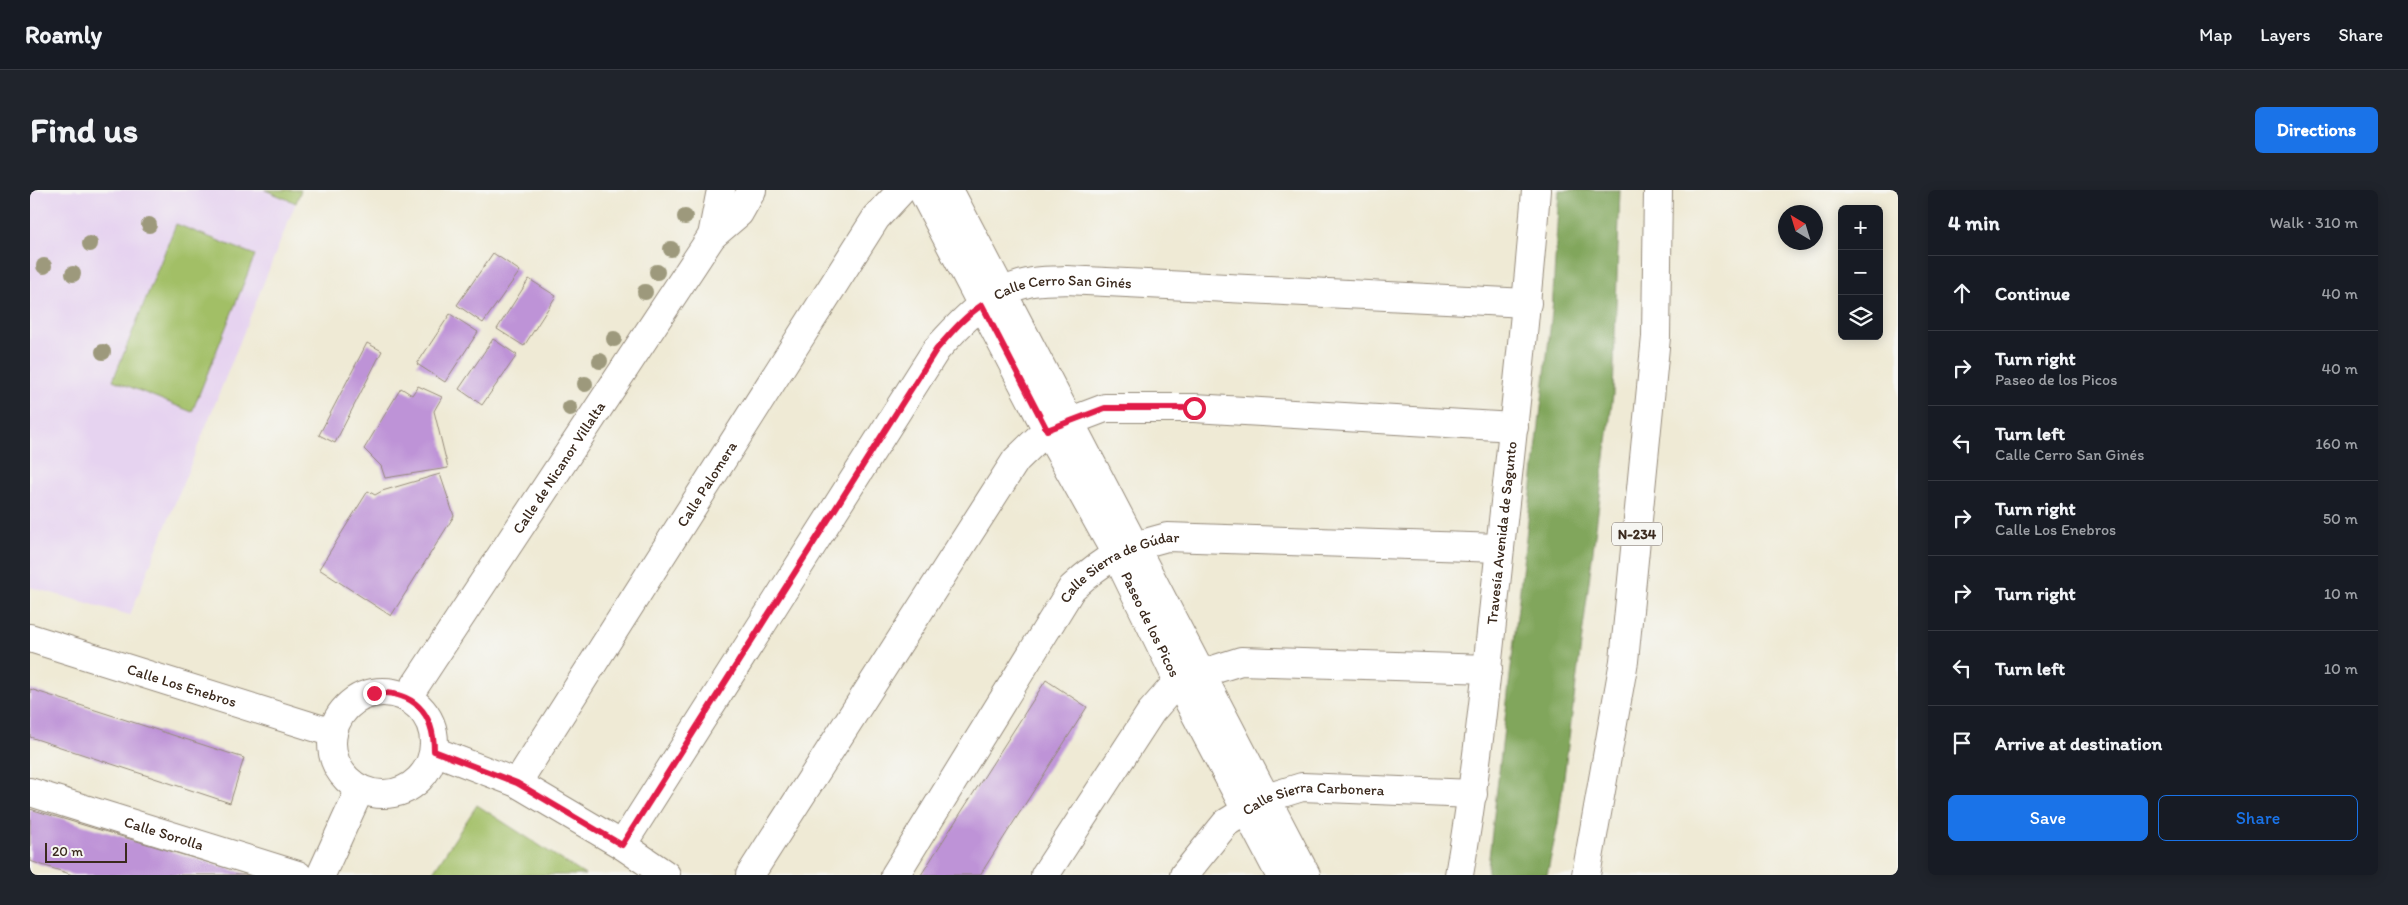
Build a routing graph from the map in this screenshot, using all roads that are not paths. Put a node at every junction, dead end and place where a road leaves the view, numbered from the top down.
1 (721, 190) edge
2 (752, 190) edge
3 (902, 190) edge
4 (922, 190) edge
5 (949, 190) edge
6 (1536, 190) edge
7 (1658, 190) edge
8 (712, 236) junction
9 (992, 299) junction
10 (1527, 303) junction
11 (1058, 426) junction
12 (1514, 427) junction
13 (1500, 548) junction
14 (1125, 550) junction
15 (30, 638) edge
16 (1488, 669) junction
17 (1190, 678) junction
18 (407, 698) junction
19 (333, 733) junction
20 (434, 751) junction
21 (517, 783) junction
22 (360, 789) junction
23 (30, 792) edge
24 (1473, 794) junction
25 (1256, 804) junction
26 (622, 845) junction
27 (298, 875) edge
28 (321, 875) edge
29 (666, 875) edge
30 (750, 875) edge
31 (895, 875) edge
32 (1045, 875) edge
33 (1184, 875) edge
34 (1280, 875) edge
35 (1306, 875) edge
36 (1459, 875) edge
37 (1586, 875) edge

1 - 8 main road, Calle de Nicanor Villalta
2 - 8 main road, Calle de Nicanor Villalta
3 - 21 main road, Calle Palomera
4 - 9 main road, Paseo de los Picos
5 - 9 main road, Paseo de los Picos
6 - 10 main road, Travesía Avenida de Sagunto
7 - 37 main road, N-234
8 - 18 main road, Calle de Nicanor Villalta
9 - 10 main road, Calle Cerro San Ginés
9 - 11 main road, Paseo de los Picos
9 - 26 main road, Calle Cerro San Ginés
10 - 12 main road, Travesía Avenida de Sagunto
11 - 12 main road
11 - 14 main road, Paseo de los Picos
11 - 30 main road
12 - 13 main road, Travesía Avenida de Sagunto
13 - 14 main road, Calle Sierra de Gúdar
13 - 16 main road, Travesía Avenida de Sagunto
14 - 17 main road, Paseo de los Picos
14 - 31 main road, Calle Sierra de Gúdar
15 - 19 main road, Calle Los Enebros
16 - 17 main road
16 - 24 main road, Travesía Avenida de Sagunto
17 - 25 main road, Paseo de los Picos
17 - 32 main road
18 - 19 main road
18 - 20 main road
19 - 22 main road
20 - 21 main road
20 - 22 main road
21 - 26 main road
22 - 28 main road
23 - 27 main road, Calle Sorolla
24 - 25 main road, Calle Sierra Carbonera
24 - 36 main road, Travesía Avenida de Sagunto
25 - 33 main road, Calle Sierra Carbonera
25 - 34 main road, Paseo de los Picos
25 - 35 main road, Paseo de los Picos
26 - 29 main road

